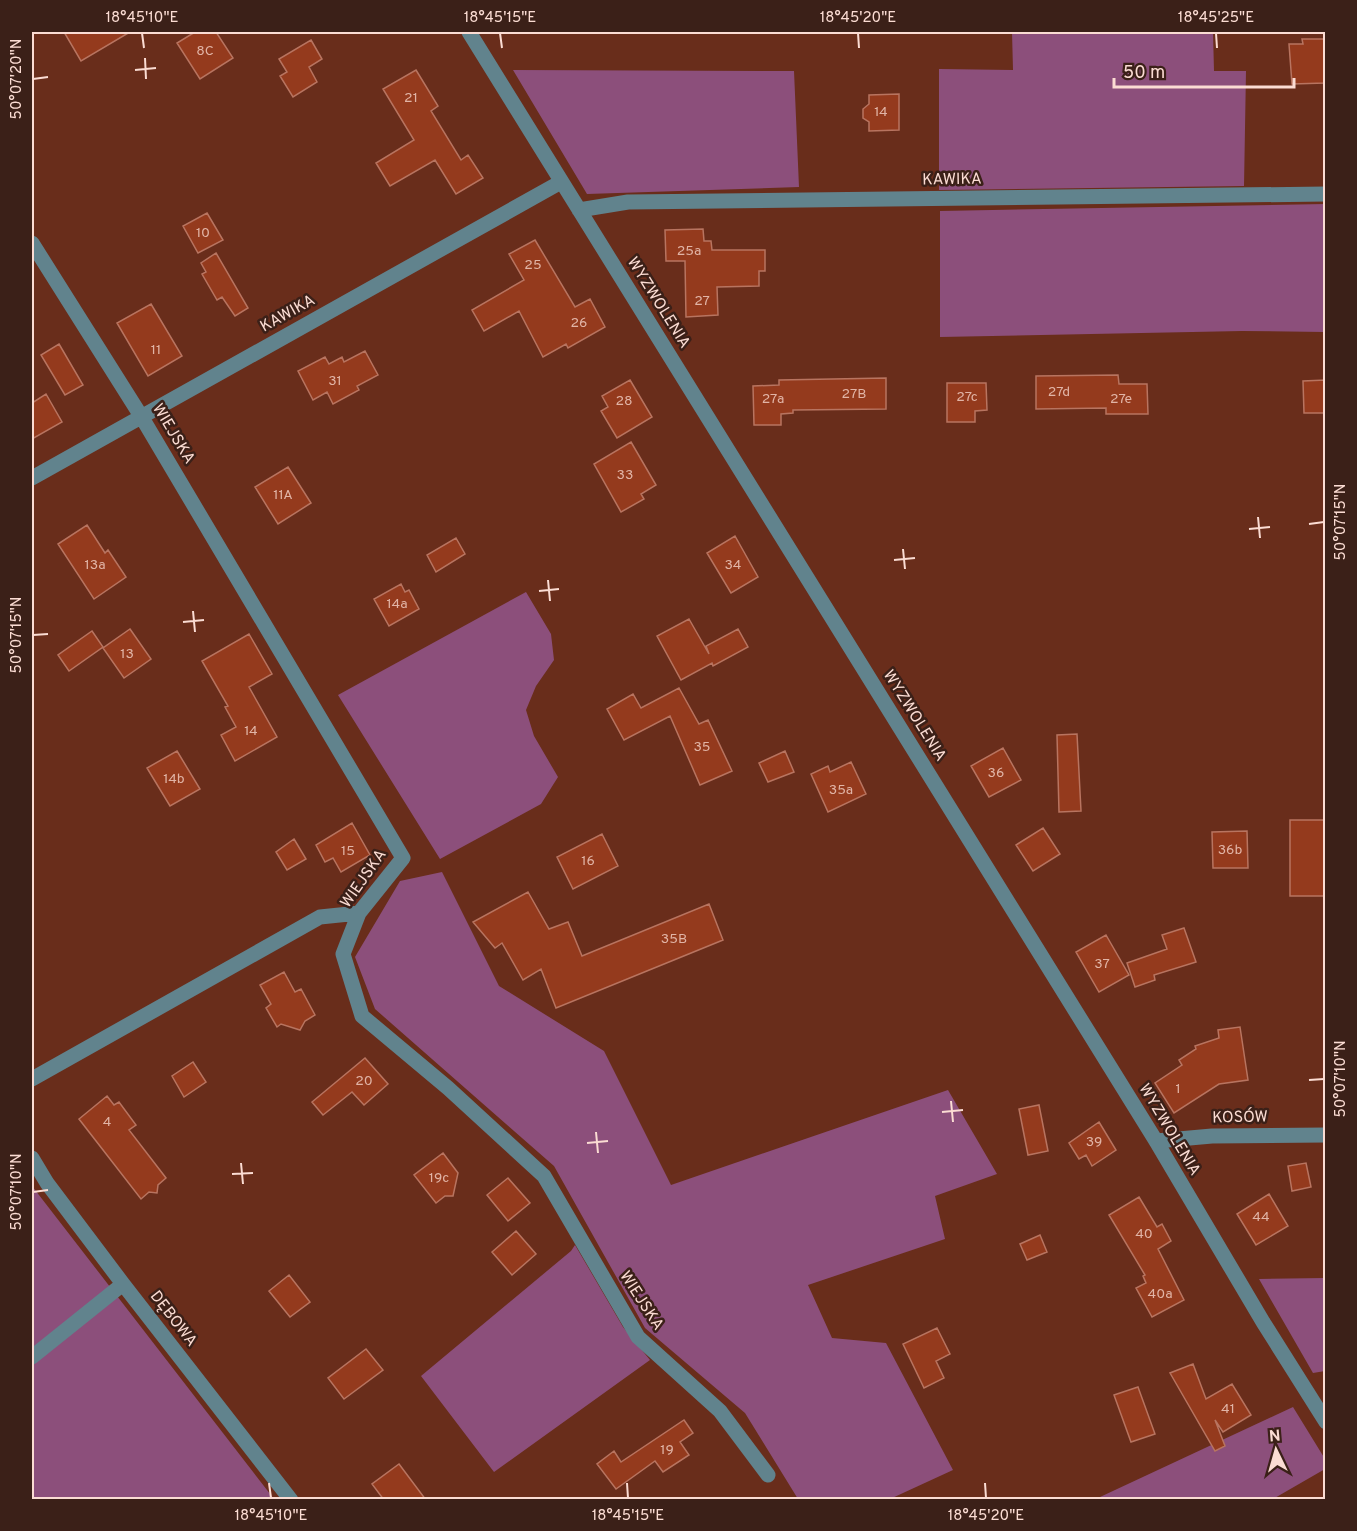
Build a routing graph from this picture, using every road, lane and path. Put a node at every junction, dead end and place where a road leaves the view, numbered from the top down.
1 (469, 32) edge
2 (561, 182) junction
3 (1326, 194) edge
4 (579, 210) junction
5 (32, 243) edge
6 (141, 416) junction
7 (32, 478) edge
8 (359, 913) junction
9 (32, 1079) edge
10 (1326, 1135) edge
11 (1156, 1141) junction
12 (32, 1158) edge
13 (123, 1284) junction
14 (32, 1358) edge
15 (1326, 1422) edge
16 (768, 1475) dead end
17 (291, 1500) edge

1 - 2 street, WYZWOLENIA
2 - 4 street, WYZWOLENIA
2 - 6 street, KAWIKA
3 - 4 street, KAWIKA
4 - 11 street, WYZWOLENIA
5 - 6 street, WIEJSKA
6 - 7 street, KAWIKA
6 - 8 street, WIEJSKA
8 - 9 street
8 - 16 street, WIEJSKA
10 - 11 street, KOSÓW
11 - 15 street, WYZWOLENIA
12 - 13 street, DĘBOWA
13 - 14 street
13 - 17 street, DĘBOWA

